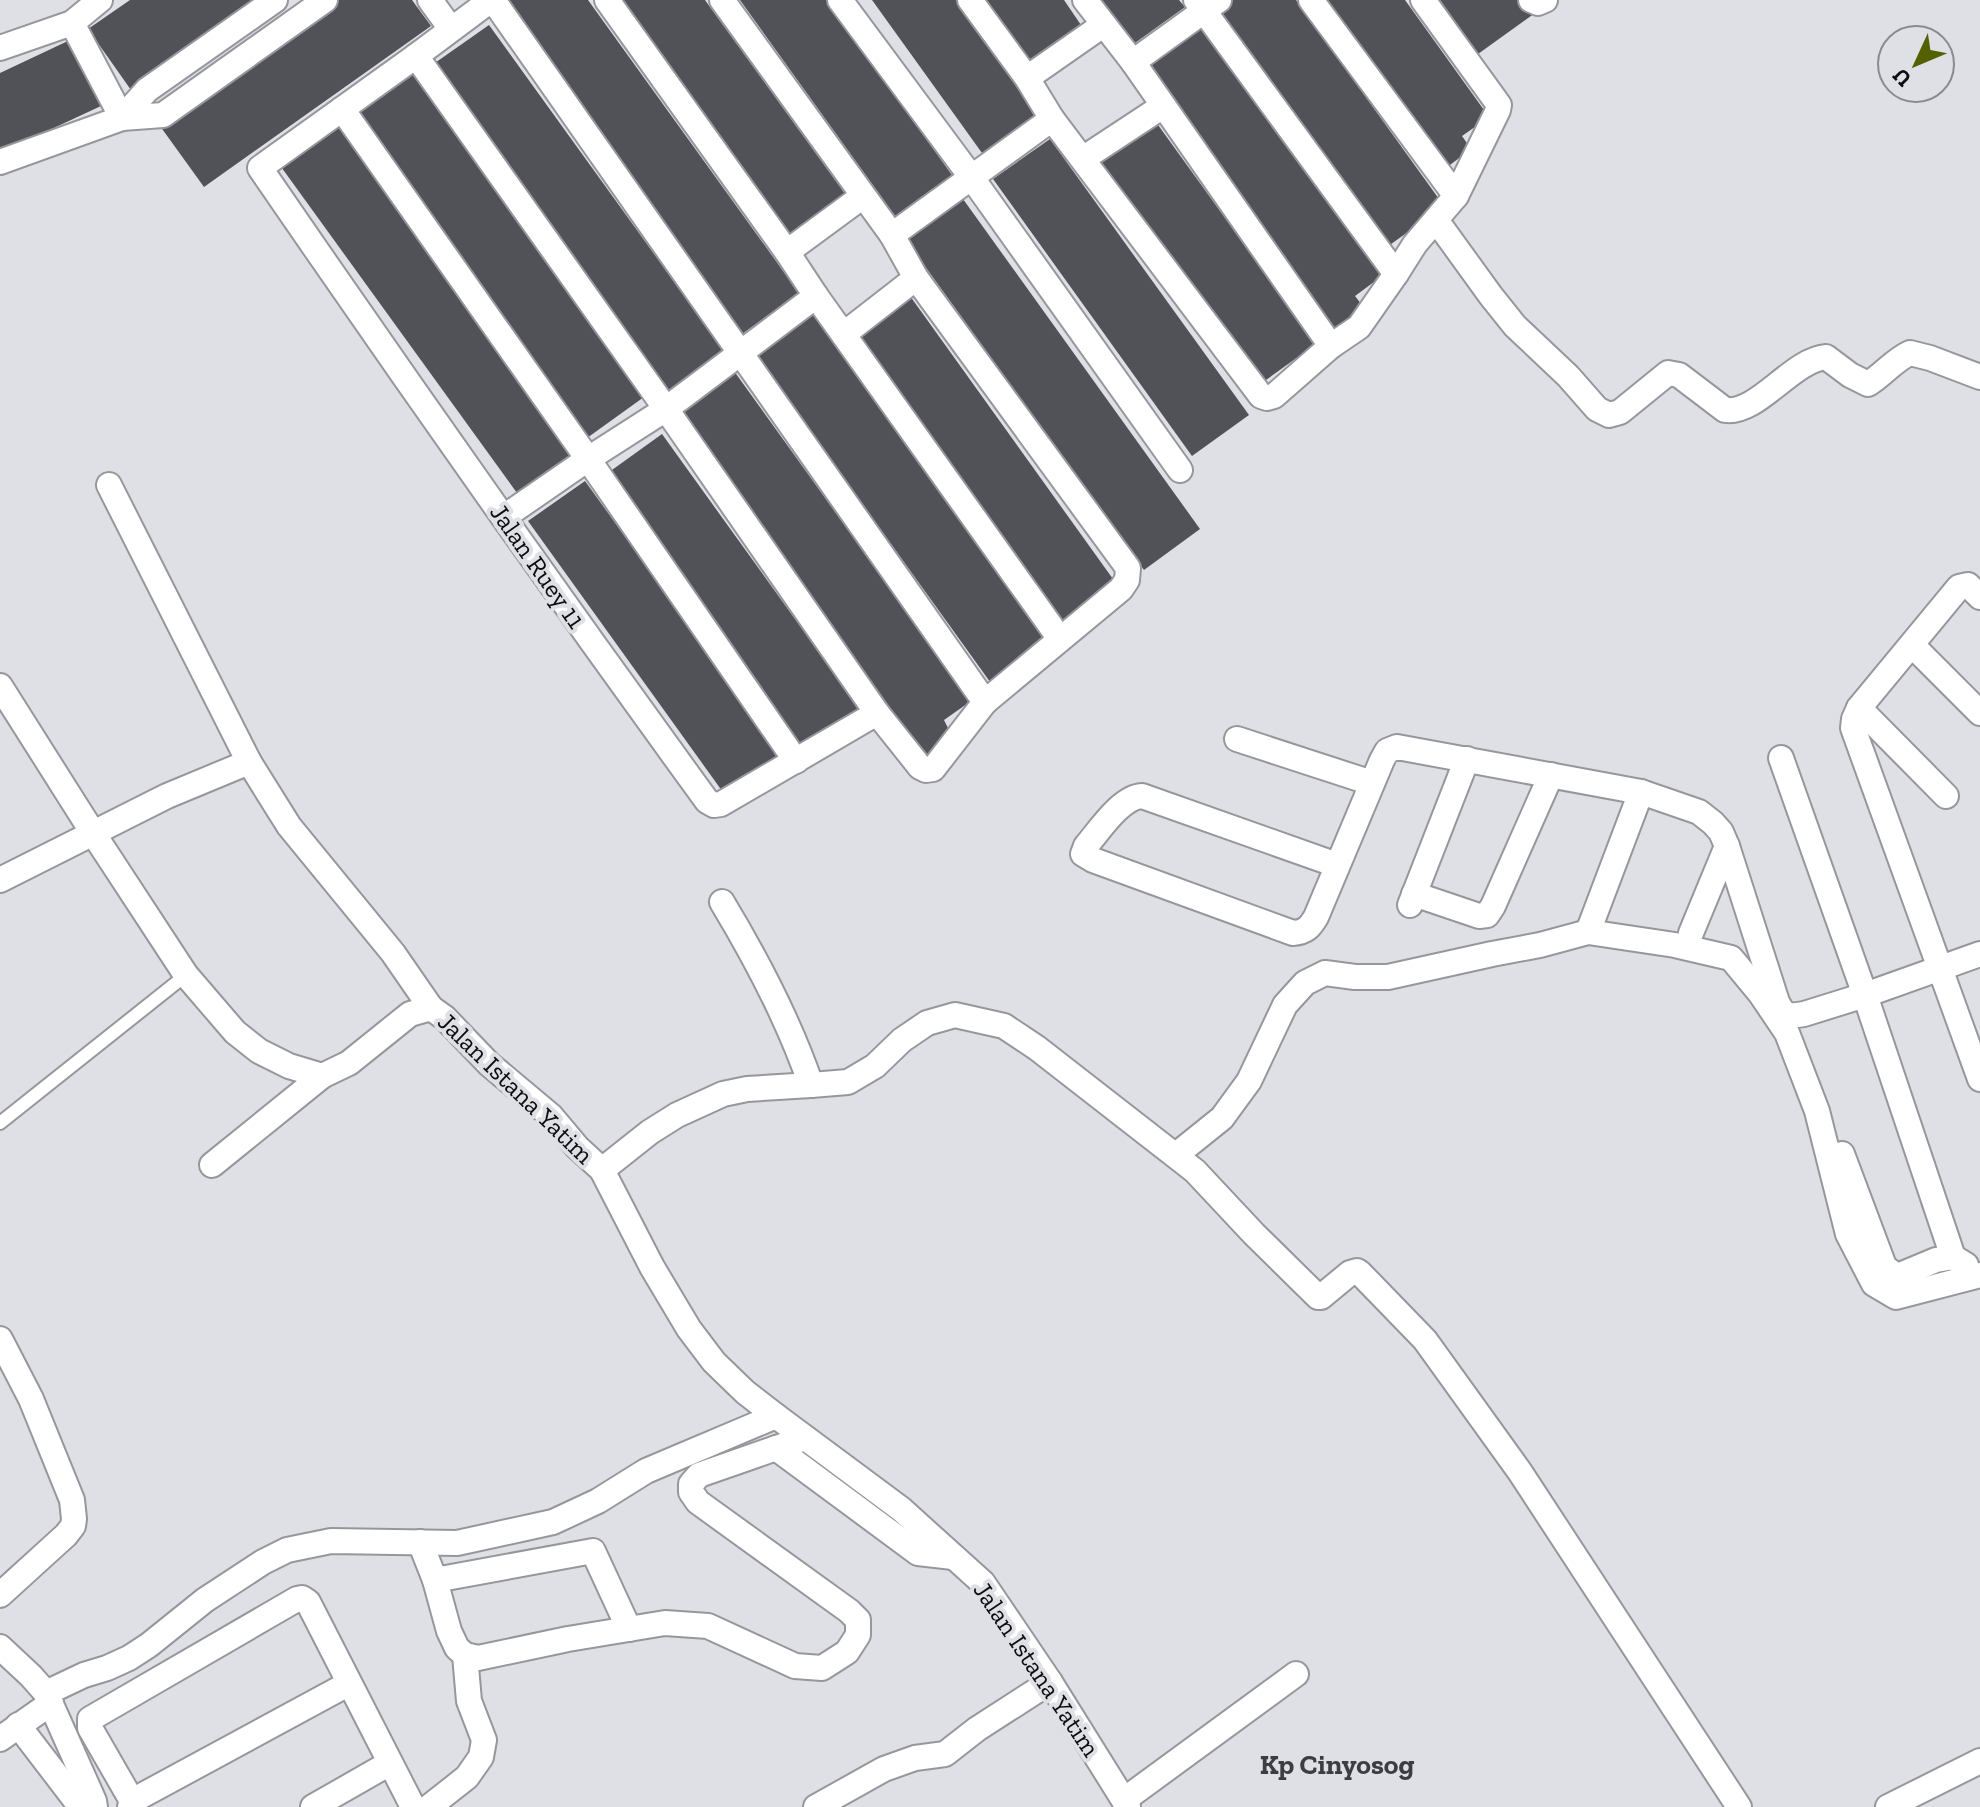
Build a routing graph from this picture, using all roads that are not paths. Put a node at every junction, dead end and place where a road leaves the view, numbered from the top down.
1 (100, 0) edge
2 (275, 0) edge
3 (325, 0) edge
4 (430, 0) edge
5 (492, 0) edge
6 (607, 0) edge
7 (722, 0) edge
8 (840, 0) edge
9 (970, 0) edge
10 (1085, 0) edge
11 (1311, 0) edge
12 (1423, 0) edge
13 (1206, 4) edge
14 (72, 23) junction
15 (1103, 25) junction
16 (451, 29) junction
17 (0, 48) edge
18 (416, 56) junction
19 (1133, 62) junction
20 (1027, 78) junction
21 (1163, 106) junction
22 (342, 109) junction
23 (122, 118) junction
24 (1052, 119) junction
25 (1084, 158) junction
26 (0, 162) edge
27 (972, 178) junction
28 (863, 196) junction
29 (1456, 196) junction
30 (1436, 220) junction
31 (892, 235) junction
32 (787, 252) junction
33 (1396, 274) junction
34 (916, 278) junction
35 (816, 296) junction
36 (844, 334) junction
37 (1331, 346) junction
38 (741, 353) junction
39 (1980, 377) edge
40 (666, 409) junction
41 (588, 459) junction
42 (1180, 470) dead end
43 (109, 485) dead end
44 (504, 517) junction
45 (1980, 597) edge
46 (1060, 639) junction
47 (1912, 645) junction
48 (0, 686) edge
49 (985, 702) junction
50 (1859, 708) junction
51 (877, 713) junction
52 (1980, 713) edge
53 (1237, 739) dead end
54 (1781, 758) dead end
55 (1467, 759) junction
56 (796, 761) junction
57 (249, 762) junction
58 (1551, 775) junction
59 (1372, 783) junction
60 (1641, 792) junction
61 (1946, 796) dead end
62 (93, 833) junction
63 (1727, 846) junction
64 (1337, 865) junction
65 (0, 880) edge
66 (722, 902) dead end
67 (1590, 928) junction
68 (1691, 933) dead end
69 (1980, 954) edge
70 (1940, 967) junction
71 (186, 975) junction
72 (1865, 995) junction
73 (431, 1008) junction
74 (1790, 1016) junction
75 (322, 1076) junction
76 (1980, 1079) edge
77 (811, 1085) junction
78 (0, 1123) edge
79 (1176, 1155) junction
80 (212, 1165) dead end
81 (602, 1170) junction
82 (1953, 1257) junction
83 (1980, 1264) edge
84 (1980, 1275) edge
85 (0, 1339) edge
86 (776, 1416) junction
87 (805, 1438) junction
88 (776, 1448) junction
89 (420, 1542) junction
90 (953, 1557) junction
91 (435, 1580) junction
92 (0, 1595) edge
93 (629, 1629) junction
94 (0, 1647) edge
95 (465, 1655) junction
96 (1296, 1674) dead end
97 (1050, 1682) junction
98 (348, 1684) junction
99 (48, 1698) junction
100 (9, 1732) edge
101 (1980, 1761) edge
102 (390, 1763) junction
103 (131, 1804) edge
104 (1126, 1804) edge
105 (80, 1806) edge
106 (95, 1807) edge
107 (313, 1807) edge
108 (413, 1807) edge
109 (429, 1807) edge
110 (816, 1807) edge
111 (1739, 1807) edge
112 (1888, 1807) edge

1 - 14 street
2 - 23 street
3 - 23 street
4 - 16 street
5 - 16 street
5 - 38 street
6 - 32 street
7 - 28 street
8 - 27 street
9 - 20 street
10 - 15 street
11 - 29 street
12 - 29 street
13 - 19 street
13 - 33 street
14 - 17 street
14 - 23 street
15 - 19 street
15 - 20 street
16 - 18 street
18 - 22 street
18 - 40 street
19 - 21 street
20 - 24 street
21 - 25 street
21 - 37 street
22 - 41 street
22 - 44 street, Jalan Ruey 11
23 - 26 street
24 - 25 street
24 - 27 street
25 - 37 street
27 - 31 street
27 - 42 street
28 - 31 street
28 - 32 street
29 - 30 street
30 - 33 street
30 - 39 street
31 - 34 street
32 - 35 street
33 - 37 street
34 - 36 street
34 - 46 street
35 - 36 street
35 - 38 street
36 - 46 street
38 - 40 street
38 - 49 street
40 - 41 street
40 - 51 street
41 - 44 street
41 - 56 street
43 - 57 street
44 - 56 street, Jalan Ruey 11
45 - 47 street
46 - 49 street
47 - 50 street
47 - 52 street
48 - 62 street
49 - 51 street
50 - 61 street
50 - 70 street
51 - 56 street, Jalan Ruey 11
53 - 59 street
54 - 72 street
55 - 58 street
55 - 58 street
55 - 59 street
57 - 62 street
57 - 73 street
58 - 60 street
59 - 64 street
60 - 63 street
60 - 67 street
62 - 65 street
62 - 71 street
63 - 68 street
63 - 74 street
64 - 64 street
66 - 77 street
67 - 79 street
67 - 84 street
69 - 70 street
70 - 72 street
70 - 76 street
71 - 75 street
71 - 78 lane
72 - 74 street
72 - 82 street
73 - 75 street, Jalan Istana Yatim
73 - 81 street, Jalan Istana Yatim
74 - 82 street
75 - 80 street, Jalan Istana Yatim
77 - 79 street
77 - 81 street
79 - 111 street
81 - 86 street, Jalan Istana Yatim
82 - 83 street
85 - 92 street
86 - 87 street, Jalan Istana Yatim
86 - 89 street
87 - 88 street
87 - 90 street, Jalan Istana Yatim
88 - 90 street
88 - 93 street
89 - 91 street
89 - 99 street
90 - 97 street, Jalan Istana Yatim
91 - 93 street
91 - 95 street
93 - 95 street
94 - 99 street
95 - 109 street
96 - 104 street
97 - 104 street, Jalan Istana Yatim
97 - 110 street
98 - 102 street
98 - 103 street
98 - 103 street
99 - 100 street
99 - 106 street
100 - 105 street
101 - 112 street
102 - 107 street
102 - 108 street

